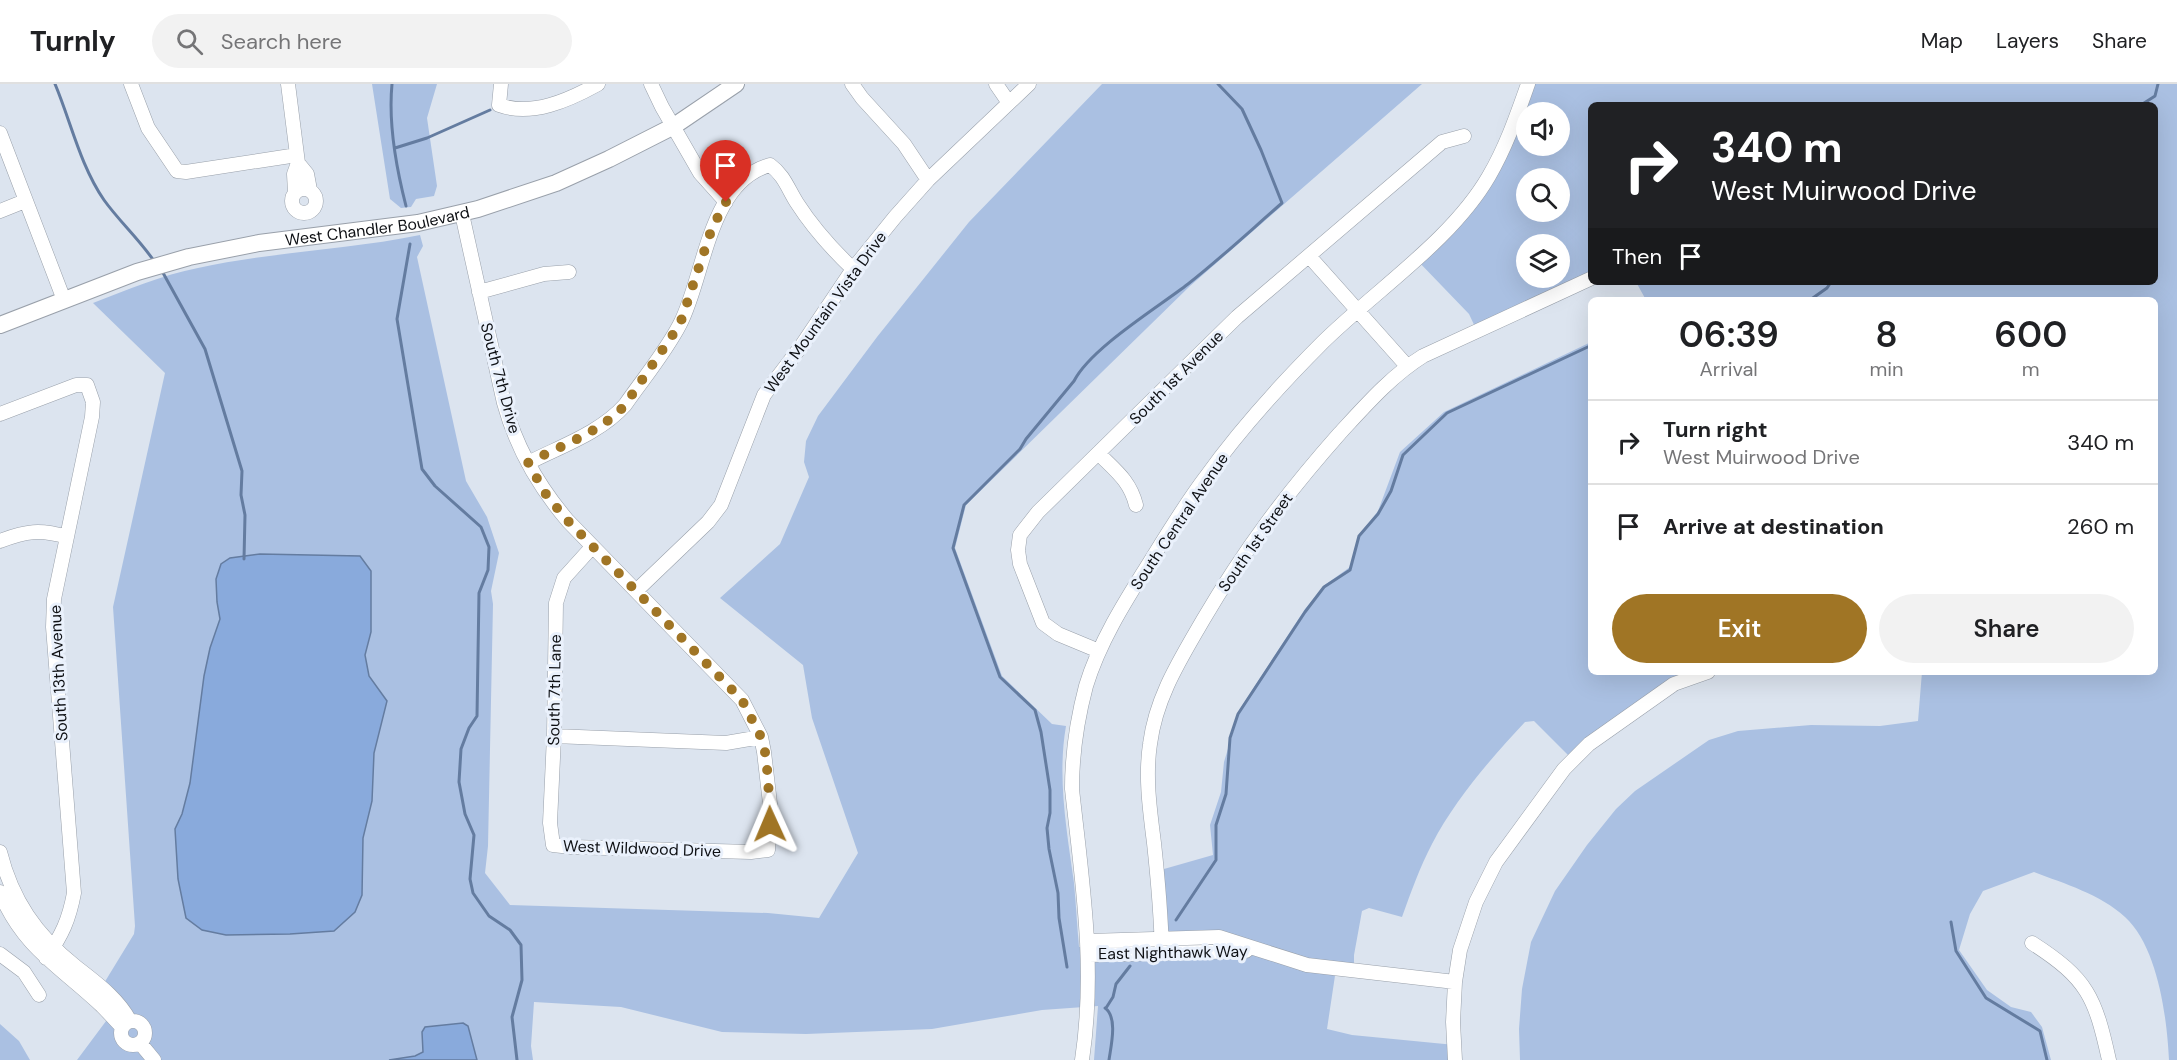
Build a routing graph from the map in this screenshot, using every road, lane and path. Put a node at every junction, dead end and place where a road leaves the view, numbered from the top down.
1 (131, 84) edge
2 (288, 84) edge
3 (501, 84) edge
4 (598, 84) edge
5 (651, 84) edge
6 (736, 84) edge
7 (852, 84) edge
8 (996, 84) edge
9 (1029, 84) edge
10 (1528, 84) edge
11 (1009, 103) junction
12 (674, 126) junction
13 (0, 133) edge
14 (1464, 136) dead end
15 (298, 159) junction
16 (928, 180) junction
17 (310, 190) junction
18 (295, 192) junction
19 (25, 201) junction
20 (726, 202) junction
21 (0, 211) edge
22 (304, 213) junction
23 (462, 213) junction
24 (307, 238) junction
25 (1309, 256) junction
26 (853, 269) junction
27 (569, 272) dead end
28 (1588, 280) edge
29 (479, 291) junction
30 (64, 300) junction
31 (1357, 310) junction
32 (0, 325) edge
33 (1407, 366) junction
34 (0, 414) edge
35 (1099, 454) junction
36 (528, 463) junction
37 (1136, 505) dead end
38 (67, 537) junction
39 (0, 541) edge
40 (592, 547) junction
41 (636, 591) junction
42 (1099, 651) junction
43 (1700, 675) edge
44 (554, 736) junction
45 (761, 737) junction
46 (553, 845) joint
47 (768, 850) joint
48 (0, 852) edge
49 (0, 892) edge
50 (2032, 943) dead end
51 (1162, 946) junction
52 (1089, 948) junction
53 (49, 952) junction
54 (0, 954) edge
55 (1455, 982) junction
56 (39, 995) dead end
57 (126, 1024) junction
58 (140, 1043) junction
59 (154, 1060) edge
60 (1082, 1060) edge
61 (1455, 1060) edge
62 (2109, 1060) edge

1 - 15 street
2 - 15 street
3 - 4 street
5 - 12 street
6 - 12 main road, West Chandler Boulevard
7 - 16 street
8 - 11 street
9 - 11 street, West Mountain Vista Drive
10 - 31 street, South Central Avenue
11 - 16 street, West Mountain Vista Drive
12 - 20 street
12 - 23 main road, West Chandler Boulevard
13 - 19 street
14 - 25 street, South 1st Avenue
15 - 17 street
15 - 18 street
16 - 26 street, West Mountain Vista Drive
17 - 18 street
17 - 22 street
18 - 22 street
19 - 21 street
19 - 30 street
20 - 26 street
20 - 36 street
22 - 24 street
23 - 24 main road, West Chandler Boulevard
23 - 29 street, South 7th Drive
24 - 30 main road, West Chandler Boulevard
25 - 31 street
25 - 35 street, South 1st Avenue
26 - 41 street, West Mountain Vista Drive
27 - 29 street
28 - 33 street, South 1st Street
29 - 36 street, South 7th Drive
30 - 32 main road, West Chandler Boulevard
31 - 33 street
31 - 42 street, South Central Avenue
33 - 51 street, South 1st Street
34 - 38 street, South 13th Avenue
35 - 37 street
35 - 42 street, South 1st Avenue
36 - 40 street, South 7th Drive
38 - 39 street
38 - 53 street, South 13th Avenue
40 - 41 street, South 7th Drive
40 - 44 street, South 7th Lane
41 - 45 street, South 7th Drive
42 - 52 street, South Central Avenue
43 - 55 street
44 - 45 street
44 - 46 street, South 7th Lane
45 - 47 street, South 7th Drive
46 - 47 street, West Wildwood Drive
48 - 53 street
49 - 53 street
50 - 62 street
51 - 52 street, East Nighthawk Way
51 - 55 street, East Nighthawk Way
52 - 60 street, South Central Avenue
53 - 57 street
54 - 56 street
55 - 61 street
57 - 58 street
57 - 58 street
58 - 59 street

